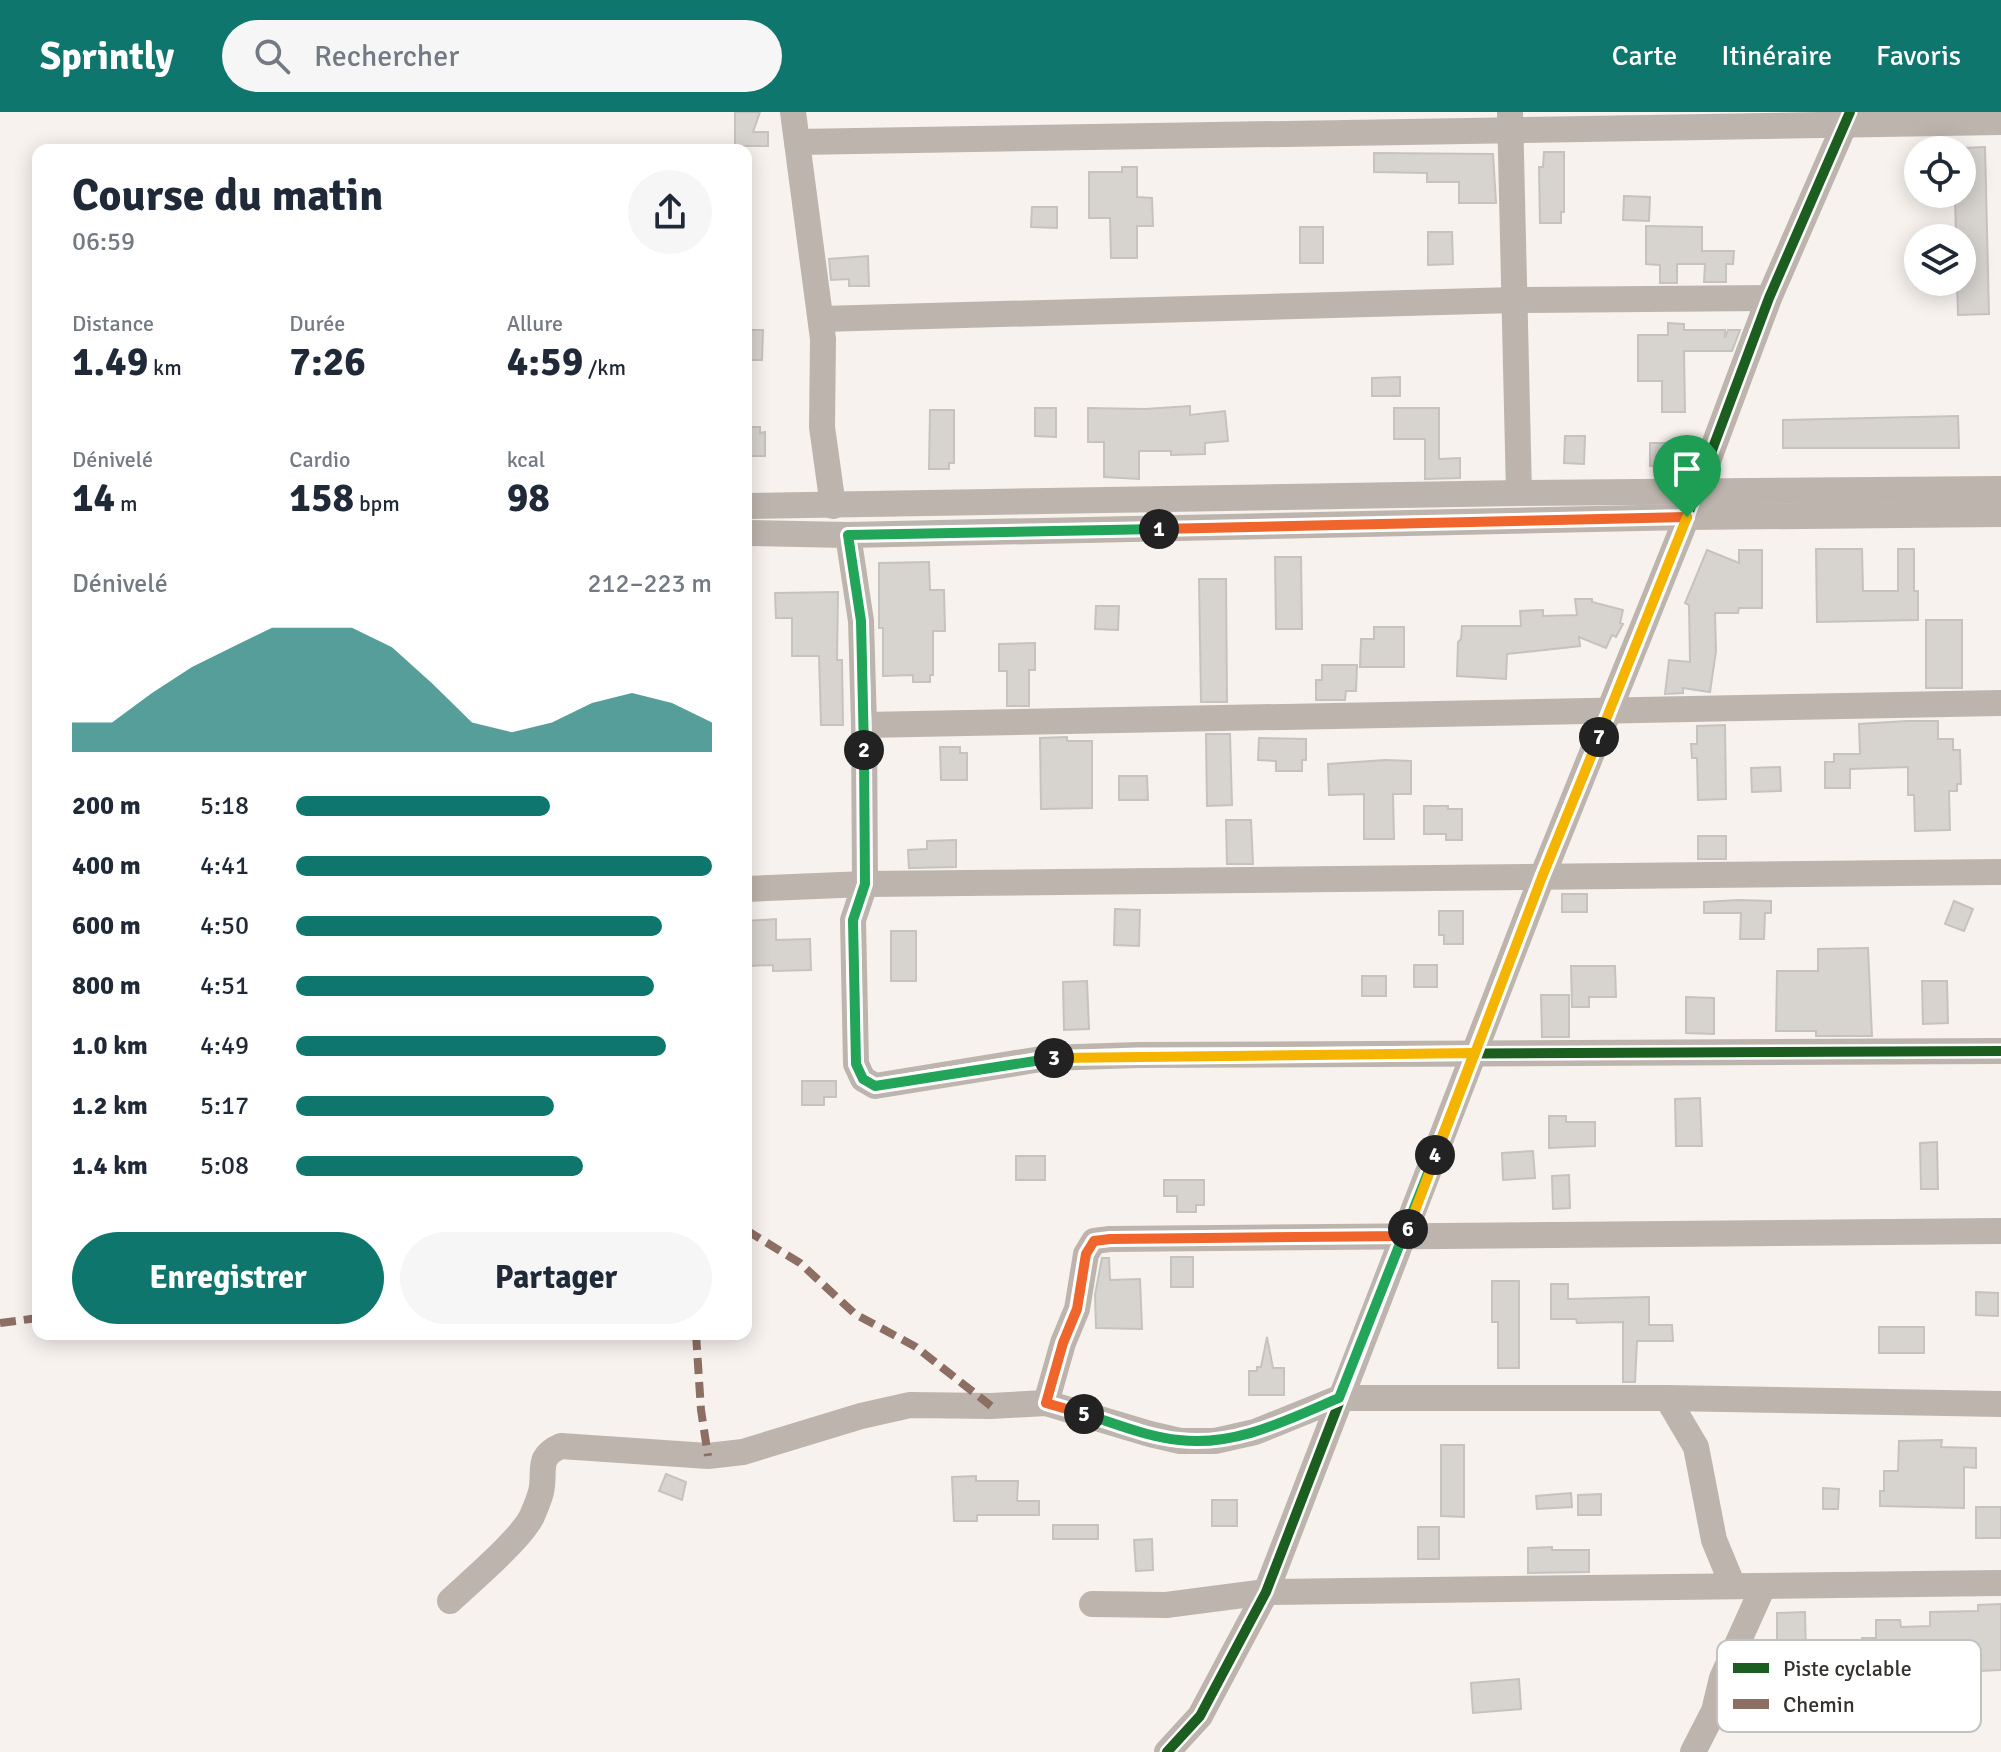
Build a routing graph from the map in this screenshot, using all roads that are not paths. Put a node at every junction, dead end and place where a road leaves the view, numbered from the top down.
1 (793, 112) edge
2 (1848, 118) edge
3 (1510, 121) edge
4 (2001, 122) edge
5 (797, 142) junction
6 (1769, 298) junction
7 (1515, 300) junction
8 (821, 319) junction
9 (2001, 489) edge
10 (1519, 493) junction
11 (1692, 505) junction
12 (752, 506) edge
13 (833, 506) junction
14 (2001, 514) edge
15 (752, 533) edge
16 (848, 535) junction
17 (2001, 703) edge
18 (1610, 710) junction
19 (864, 725) junction
20 (2001, 872) edge
21 (1542, 877) junction
22 (865, 884) junction
23 (752, 889) edge
24 (2001, 1051) edge
25 (1474, 1053) junction
26 (2001, 1231) edge
27 (1405, 1236) junction
28 (1339, 1398) junction
29 (1667, 1398) junction
30 (1046, 1403) junction
31 (2001, 1404) edge
32 (2001, 1583) edge
33 (1733, 1586) junction
34 (1763, 1587) junction
35 (1266, 1592) junction
36 (450, 1601) dead end
37 (1092, 1604) dead end
38 (1739, 1640) edge
39 (1717, 1699) edge
40 (1167, 1752) edge
41 (1693, 1752) edge

1 - 5 street
2 - 3 street
2 - 4 street
2 - 6 street
3 - 5 street
3 - 7 street
5 - 8 street
6 - 7 street
6 - 11 street
7 - 8 street
7 - 10 street
8 - 13 street
9 - 11 street
10 - 11 street
10 - 13 street
11 - 14 street
11 - 16 street
11 - 18 street
12 - 13 street
15 - 16 street
16 - 19 street
17 - 18 street
18 - 19 street
18 - 21 street
19 - 22 street
20 - 21 street
21 - 22 street
21 - 25 street
22 - 23 street
22 - 25 street
24 - 25 street
25 - 27 street
26 - 27 street
27 - 28 street
27 - 30 street
28 - 29 street
28 - 30 street
28 - 35 street
29 - 31 street
29 - 33 street
30 - 36 street
32 - 34 street
33 - 34 street
33 - 35 street
34 - 38 street
35 - 37 street
35 - 40 street
39 - 41 street

